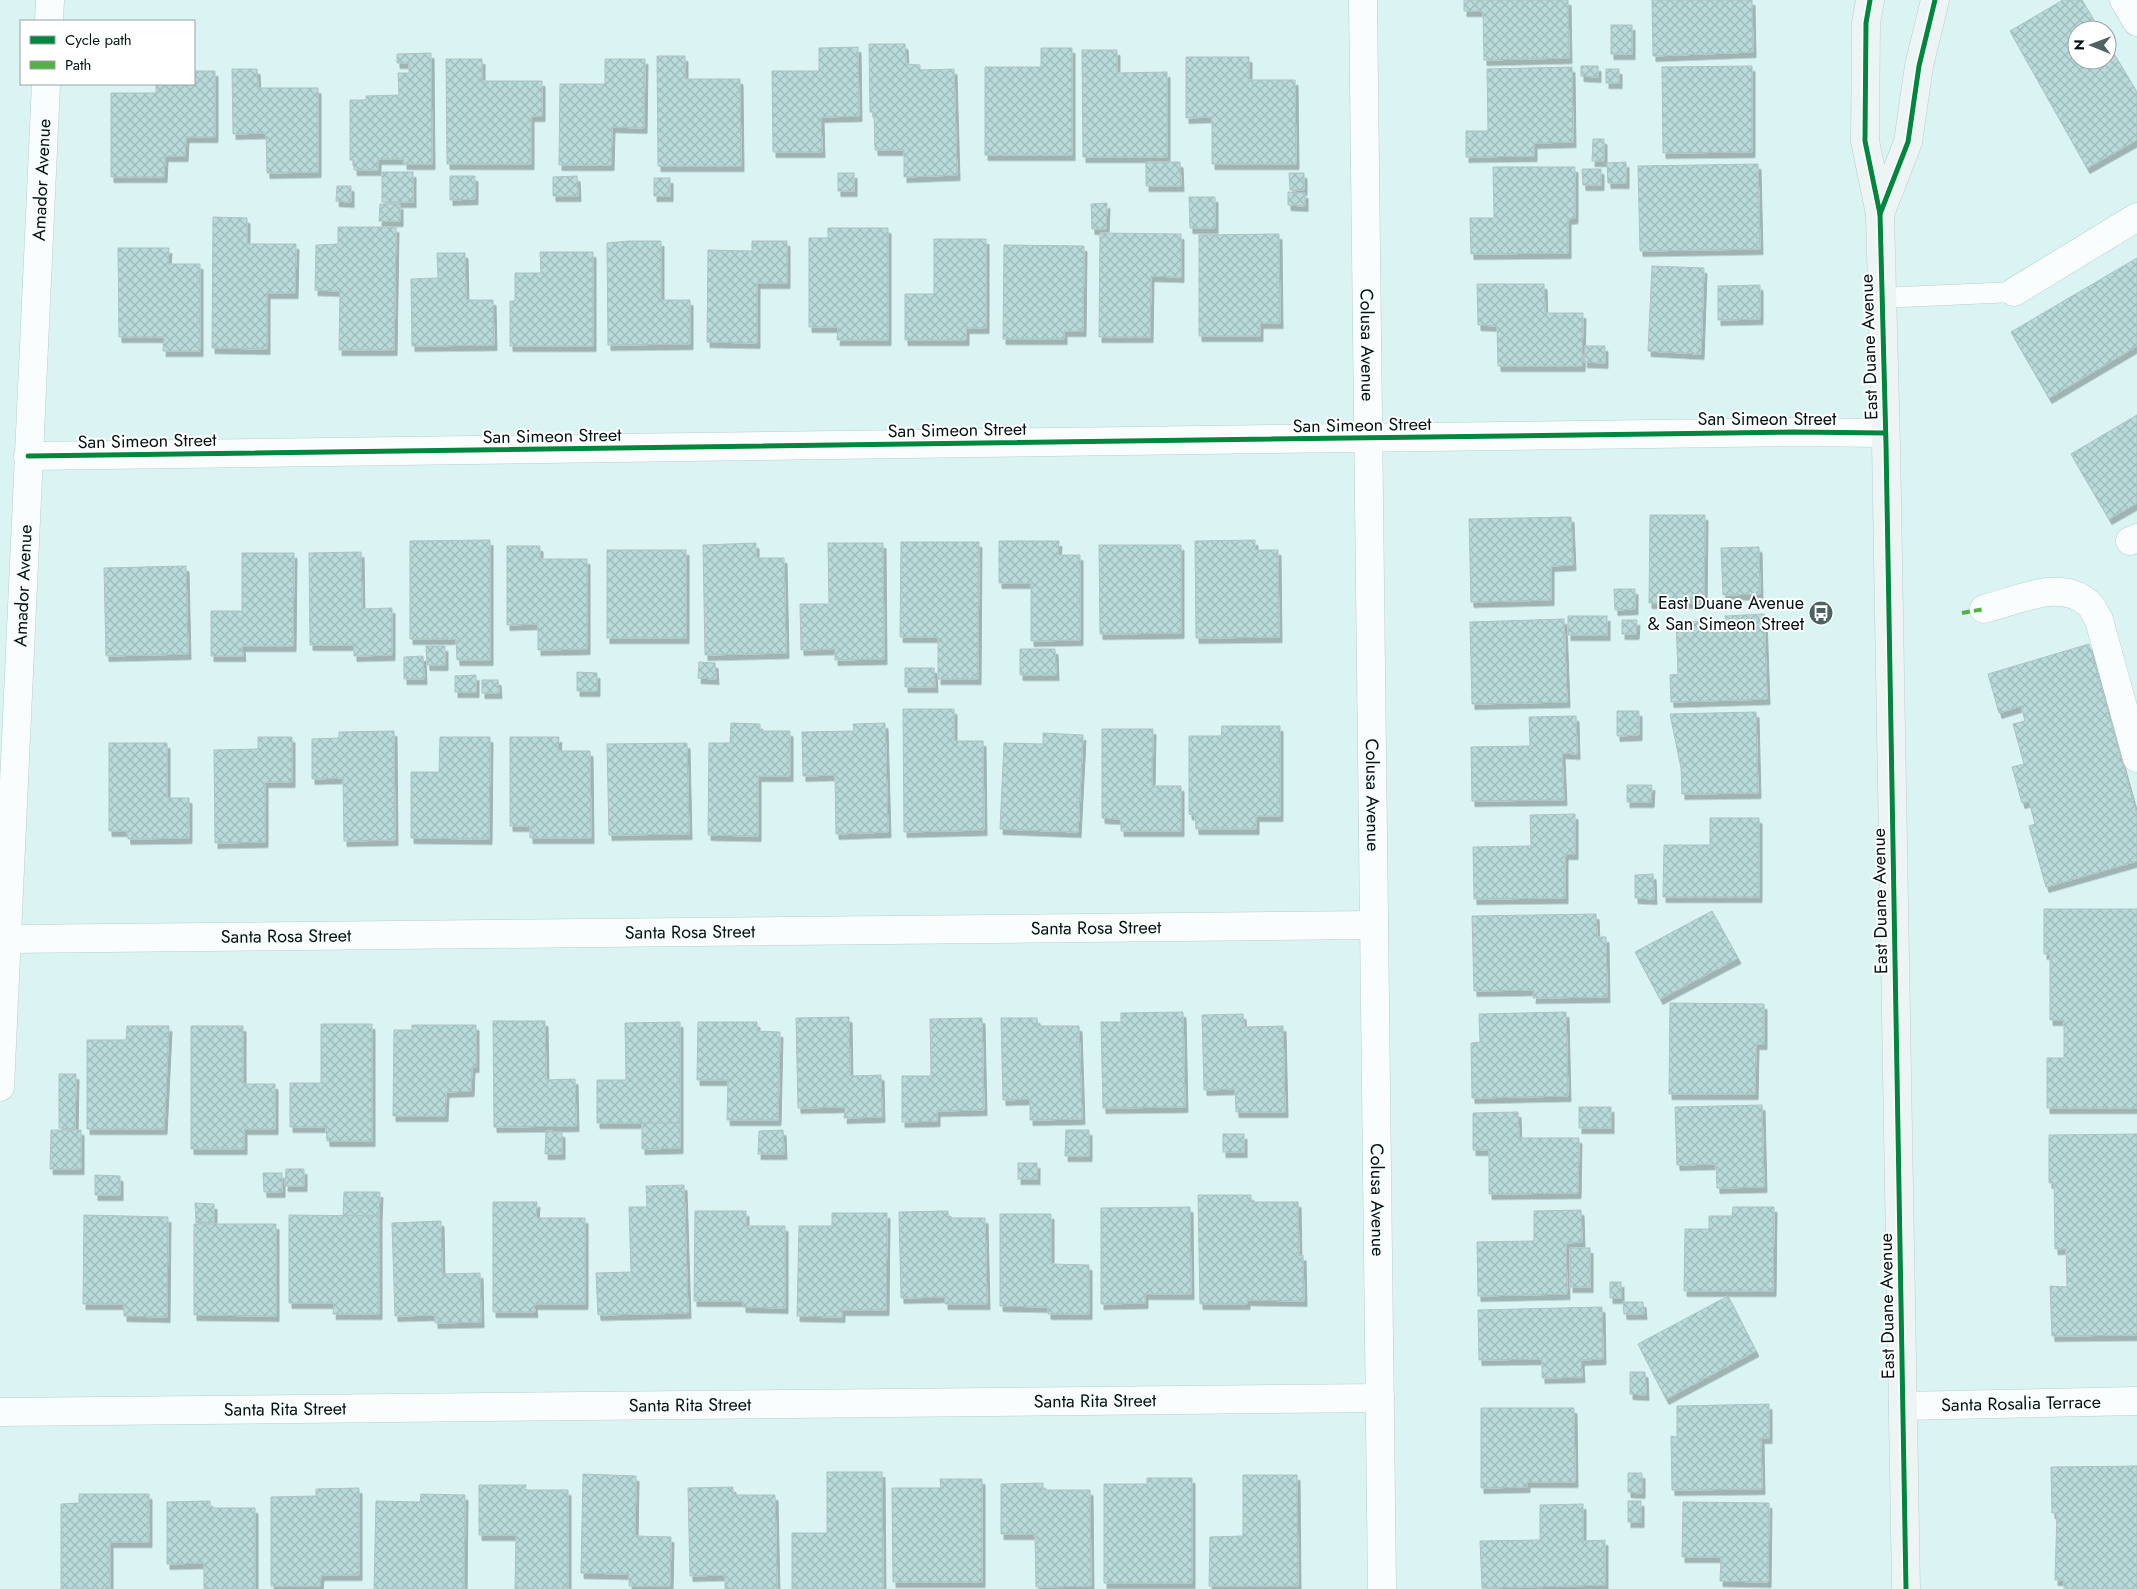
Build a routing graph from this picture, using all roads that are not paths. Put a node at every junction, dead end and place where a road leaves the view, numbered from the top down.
1 (50, 0) edge
2 (1363, 0) edge
3 (1935, 0) edge
4 (2124, 0) edge
5 (1864, 8) edge
6 (49, 20) edge
7 (2137, 22) edge
8 (46, 85) edge
9 (1880, 214) junction
10 (2137, 218) edge
11 (2014, 292) joint
12 (1880, 298) junction
13 (1885, 433) junction
14 (1369, 439) junction
15 (28, 456) junction
16 (1984, 609) dead end
17 (2137, 758) edge
18 (1374, 925) junction
19 (8, 939) junction
20 (0, 1086) edge
21 (1380, 1398) junction
22 (2137, 1401) edge
23 (1903, 1406) junction
24 (0, 1412) edge
25 (1382, 1589) edge
26 (1906, 1589) edge

1 - 6 street
2 - 14 street, Colusa Avenue
3 - 9 main road, East Duane Avenue
4 - 7 street
5 - 9 main road, East Duane Avenue
8 - 15 street, Amador Avenue
9 - 12 main road, East Duane Avenue
10 - 11 street
11 - 12 lane
12 - 13 main road, East Duane Avenue
13 - 14 street, San Simeon Street
13 - 23 main road, East Duane Avenue
14 - 15 street, San Simeon Street
14 - 18 street, Colusa Avenue
15 - 19 street, Amador Avenue
16 - 17 street
18 - 19 street, Santa Rosa Street
18 - 21 street, Colusa Avenue
19 - 20 street, Amador Avenue
21 - 24 street, Santa Rita Street
21 - 25 street, Colusa Avenue
22 - 23 street, Santa Rosalia Terrace
23 - 26 main road, East Duane Avenue

